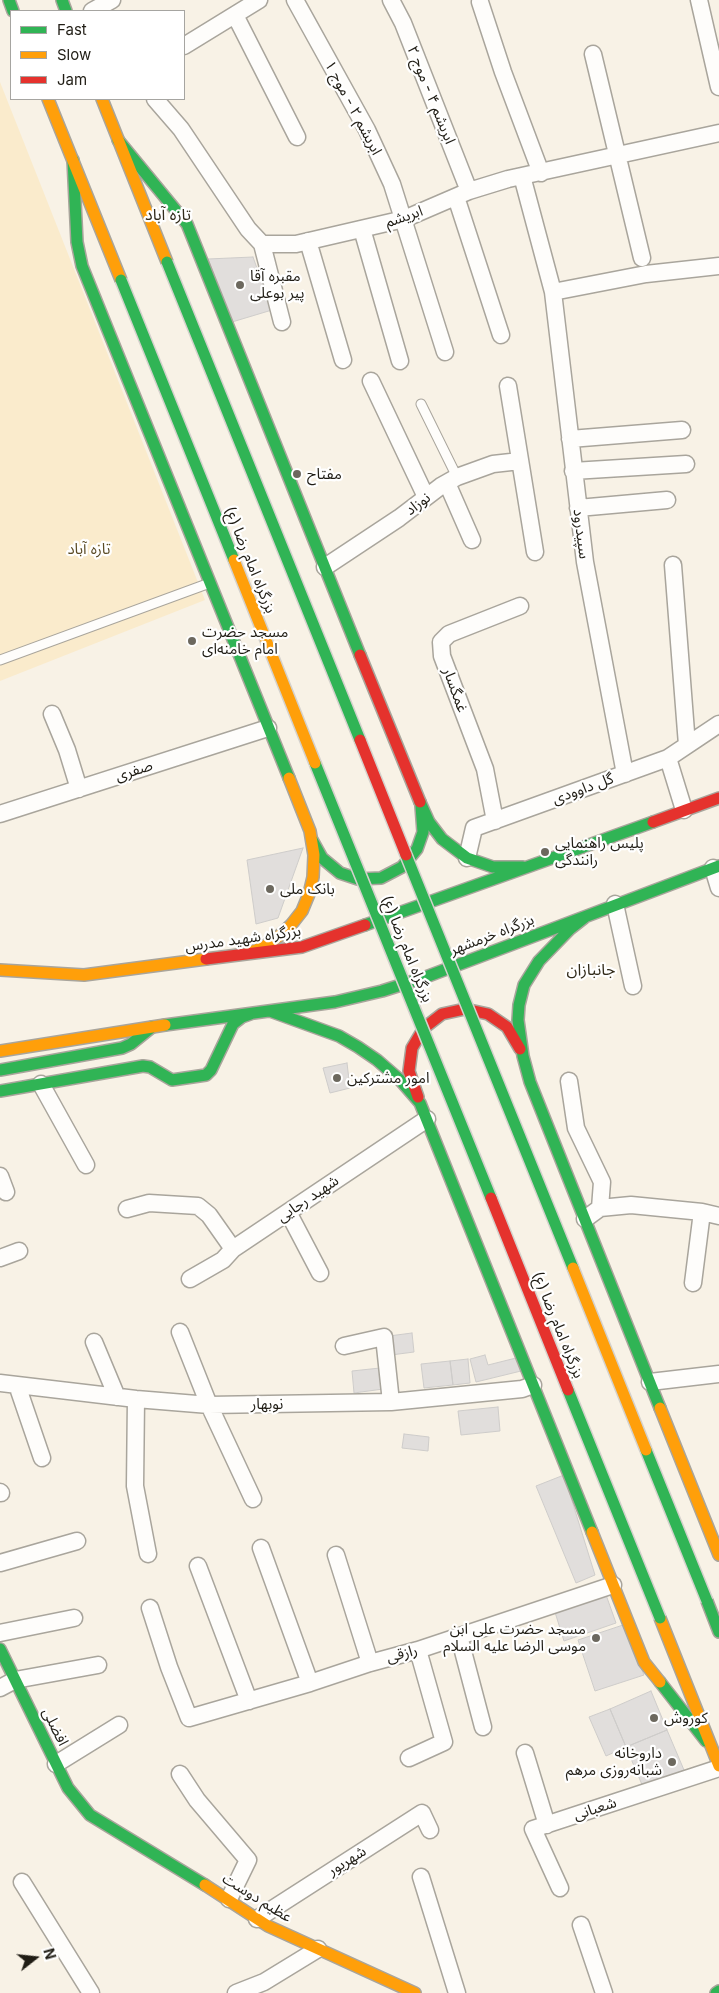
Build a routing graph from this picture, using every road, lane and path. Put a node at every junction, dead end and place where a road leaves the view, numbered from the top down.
1 (112, 0) edge
2 (259, 0) edge
3 (295, 0) edge
4 (391, 0) edge
5 (699, 0) edge
6 (480, 2) dead end
7 (94, 10) edge
8 (234, 15) junction
9 (185, 45) edge
10 (594, 54) dead end
11 (719, 87) edge
12 (48, 100) edge
13 (156, 100) edge
14 (108, 102) edge
15 (719, 133) edge
16 (297, 137) dead end
17 (118, 140) junction
18 (618, 156) junction
19 (73, 160) junction
20 (541, 173) junction
21 (522, 176) junction
22 (463, 194) junction
23 (404, 219) junction
24 (362, 229) junction
25 (308, 241) junction
26 (262, 244) junction
27 (642, 258) dead end
28 (719, 266) edge
29 (553, 292) junction
30 (282, 322) dead end
31 (501, 335) dead end
32 (445, 352) dead end
33 (343, 360) dead end
34 (400, 361) dead end
35 (371, 381) dead end
36 (508, 386) dead end
37 (421, 404) dead end
38 (682, 430) dead end
39 (570, 439) junction
40 (520, 461) junction
41 (686, 464) dead end
42 (573, 471) junction
43 (452, 480) junction
44 (426, 497) junction
45 (667, 500) dead end
46 (578, 508) junction
47 (472, 540) dead end
48 (535, 552) dead end
49 (673, 565) dead end
50 (325, 567) junction
51 (210, 583) junction
52 (520, 606) dead end
53 (0, 660) edge
54 (52, 714) dead end
55 (719, 724) edge
56 (268, 728) junction
57 (687, 745) junction
58 (668, 758) junction
59 (625, 774) junction
60 (78, 789) junction
61 (418, 798) junction
62 (719, 798) edge
63 (684, 810) junction
64 (0, 814) edge
65 (495, 821) junction
66 (311, 834) junction
67 (467, 858) junction
68 (538, 864) junction
69 (716, 867) edge
70 (719, 888) edge
71 (615, 904) junction
72 (593, 912) junction
73 (228, 957) junction
74 (0, 970) edge
75 (84, 975) junction
76 (0, 982) edge
77 (634, 986) dead end
78 (270, 1011) junction
79 (253, 1013) junction
80 (78, 1027) dead end
81 (152, 1027) junction
82 (107, 1034) junction
83 (0, 1051) edge
84 (523, 1056) junction
85 (0, 1070) edge
86 (569, 1081) dead end
87 (41, 1084) junction
88 (0, 1091) edge
89 (424, 1113) junction
90 (86, 1165) dead end
91 (0, 1176) edge
92 (6, 1192) dead end
93 (600, 1208) junction
94 (127, 1209) dead end
95 (288, 1212) junction
96 (702, 1212) junction
97 (719, 1216) edge
98 (585, 1219) junction
99 (233, 1249) junction
100 (19, 1250) dead end
101 (0, 1258) edge
102 (320, 1273) dead end
103 (190, 1279) dead end
104 (693, 1283) dead end
105 (180, 1332) dead end
106 (94, 1342) dead end
107 (344, 1346) dead end
108 (719, 1374) edge
109 (650, 1382) junction
110 (0, 1383) edge
111 (17, 1385) junction
112 (533, 1386) junction
113 (116, 1396) junction
114 (136, 1400) junction
115 (391, 1402) junction
116 (208, 1405) junction
117 (42, 1458) dead end
118 (253, 1499) dead end
119 (77, 1542) dead end
120 (261, 1548) dead end
121 (148, 1554) dead end
122 (336, 1554) dead end
123 (719, 1555) edge
124 (0, 1563) edge
125 (198, 1566) dead end
126 (613, 1584) junction
127 (150, 1608) dead end
128 (74, 1618) dead end
129 (719, 1632) edge
130 (0, 1633) edge
131 (459, 1636) junction
132 (0, 1648) edge
133 (418, 1650) junction
134 (370, 1662) junction
135 (98, 1665) dead end
136 (15, 1680) junction
137 (310, 1683) junction
138 (0, 1688) edge
139 (248, 1701) junction
140 (119, 1725) dead end
141 (483, 1727) dead end
142 (712, 1750) junction
143 (524, 1753) dead end
144 (409, 1758) dead end
145 (56, 1764) junction
146 (719, 1767) edge
147 (180, 1774) dead end
148 (90, 1815) joint
149 (547, 1825) junction
150 (430, 1830) dead end
151 (420, 1877) dead end
152 (22, 1882) dead end
153 (560, 1888) dead end
154 (229, 1899) junction
155 (257, 1919) junction
156 (581, 1925) dead end
157 (318, 1949) junction
158 (387, 1987) edge
159 (719, 1991) edge
160 (91, 1993) edge
161 (236, 1993) edge
162 (415, 1993) edge
163 (457, 1993) edge
164 (604, 1993) edge
165 (716, 1993) edge

1 - 7 street
2 - 8 street
3 - 23 street, ابریشم ۲ - موج ۱
4 - 22 street, ابریشم ۴ - موج ۲
5 - 11 street
6 - 20 street
8 - 9 street
8 - 16 street
10 - 18 street
12 - 19 main road, بزرگراه امام رضا (ع)
13 - 26 street
14 - 17 main road
15 - 18 street, ابریشم
17 - 50 main road
17 - 129 main road, bridge
18 - 20 street, ابریشم
18 - 27 street
19 - 51 main road, بزرگراه امام رضا (ع)
19 - 142 main road, بزرگراه امام رضا (ع), bridge
20 - 21 street, ابریشم
21 - 22 street, ابریشم
21 - 29 street, سپیدرود
22 - 23 street, ابریشم
22 - 31 street, ابریشم ۴ - موج ۲
23 - 24 street, ابریشم
23 - 32 street, ابریشم ۲ - موج ۱
24 - 25 street, ابریشم
24 - 34 street
25 - 26 street, ابریشم
25 - 33 street
26 - 30 street
28 - 29 street
29 - 39 street, سپیدرود
35 - 44 street
36 - 40 street
37 - 43 lane
38 - 39 street
39 - 42 street, سپیدرود
40 - 43 street, نوزاد
40 - 48 street
41 - 42 street
42 - 46 street, سپیدرود
43 - 44 street, نوزاد
43 - 47 street
44 - 50 street, نوزاد
45 - 46 street
46 - 59 street, سپیدرود
49 - 57 street
50 - 61 main road
51 - 53 lane
51 - 56 main road, بزرگراه امام رضا (ع)
52 - 65 street, غمگسار
54 - 60 street
55 - 57 street
56 - 60 street, صفری
56 - 66 main road, بزرگراه امام رضا (ع)
57 - 58 street
58 - 59 street, گل داوودی
58 - 63 street
59 - 65 street, گل داوودی
60 - 64 street, صفری
61 - 66 main road
61 - 67 main road
62 - 63 main road
63 - 68 main road
65 - 67 street, گل داوودی
66 - 73 main road
67 - 68 main road
68 - 73 main road, بزرگراه شهید مدرس
69 - 70 street
69 - 71 main road, بزرگراه خرمشهر
71 - 72 main road, بزرگراه خرمشهر
71 - 77 street
72 - 78 main road, بزرگراه خرمشهر
72 - 84 main road
73 - 75 main road, بزرگراه شهید مدرس
74 - 75 main road, بزرگراه شهید مدرس
75 - 76 main road
78 - 79 main road
78 - 89 main road, بزرگراه امام رضا (ع)
79 - 81 main road
79 - 87 main road
80 - 82 main road
81 - 82 main road
81 - 85 main road
82 - 83 main road
84 - 89 main road
84 - 98 main road
86 - 93 street
87 - 88 main road
87 - 90 street
89 - 95 street, شهید رجایی
89 - 112 main road, بزرگراه امام رضا (ع)
91 - 92 street
93 - 96 street
93 - 98 street
94 - 99 street
95 - 99 street, شهید رجایی
95 - 102 street
96 - 97 street
96 - 104 street
98 - 109 main road
99 - 103 street, شهید رجایی
100 - 101 street
105 - 116 street
106 - 113 street
107 - 115 street
108 - 109 street
109 - 123 main road
110 - 111 street, نوبهار
111 - 113 street, نوبهار
111 - 117 street
112 - 115 street, نوبهار
112 - 126 main road, بزرگراه امام رضا (ع)
113 - 114 street, نوبهار
114 - 116 street, نوبهار
114 - 121 street
115 - 116 street, نوبهار
116 - 118 street
119 - 124 street
120 - 137 street
122 - 134 street
125 - 139 street
126 - 131 street, رازقی
126 - 142 main road, بزرگراه امام رضا (ع)
127 - 139 street, رازقی
128 - 130 street
131 - 133 street, رازقی
131 - 141 street
132 - 136 main road, افضلی
133 - 134 street, رازقی
133 - 144 street
134 - 137 street, رازقی
135 - 136 street
136 - 138 street
136 - 145 main road, افضلی
137 - 139 street, رازقی
140 - 145 street
142 - 146 main road, بزرگراه امام رضا (ع)
143 - 149 street
145 - 148 main road, افضلی
146 - 149 street, شعبانی
147 - 154 street
148 - 154 main road, عظیم دوست
149 - 153 street
150 - 155 street, شهریور
151 - 163 street
152 - 160 street
154 - 155 main road, عظیم دوست
155 - 157 main road, عظیم دوست
156 - 164 street
157 - 158 main road, عظیم دوست
157 - 161 street
158 - 162 main road, عظیم دوست
159 - 165 main road

